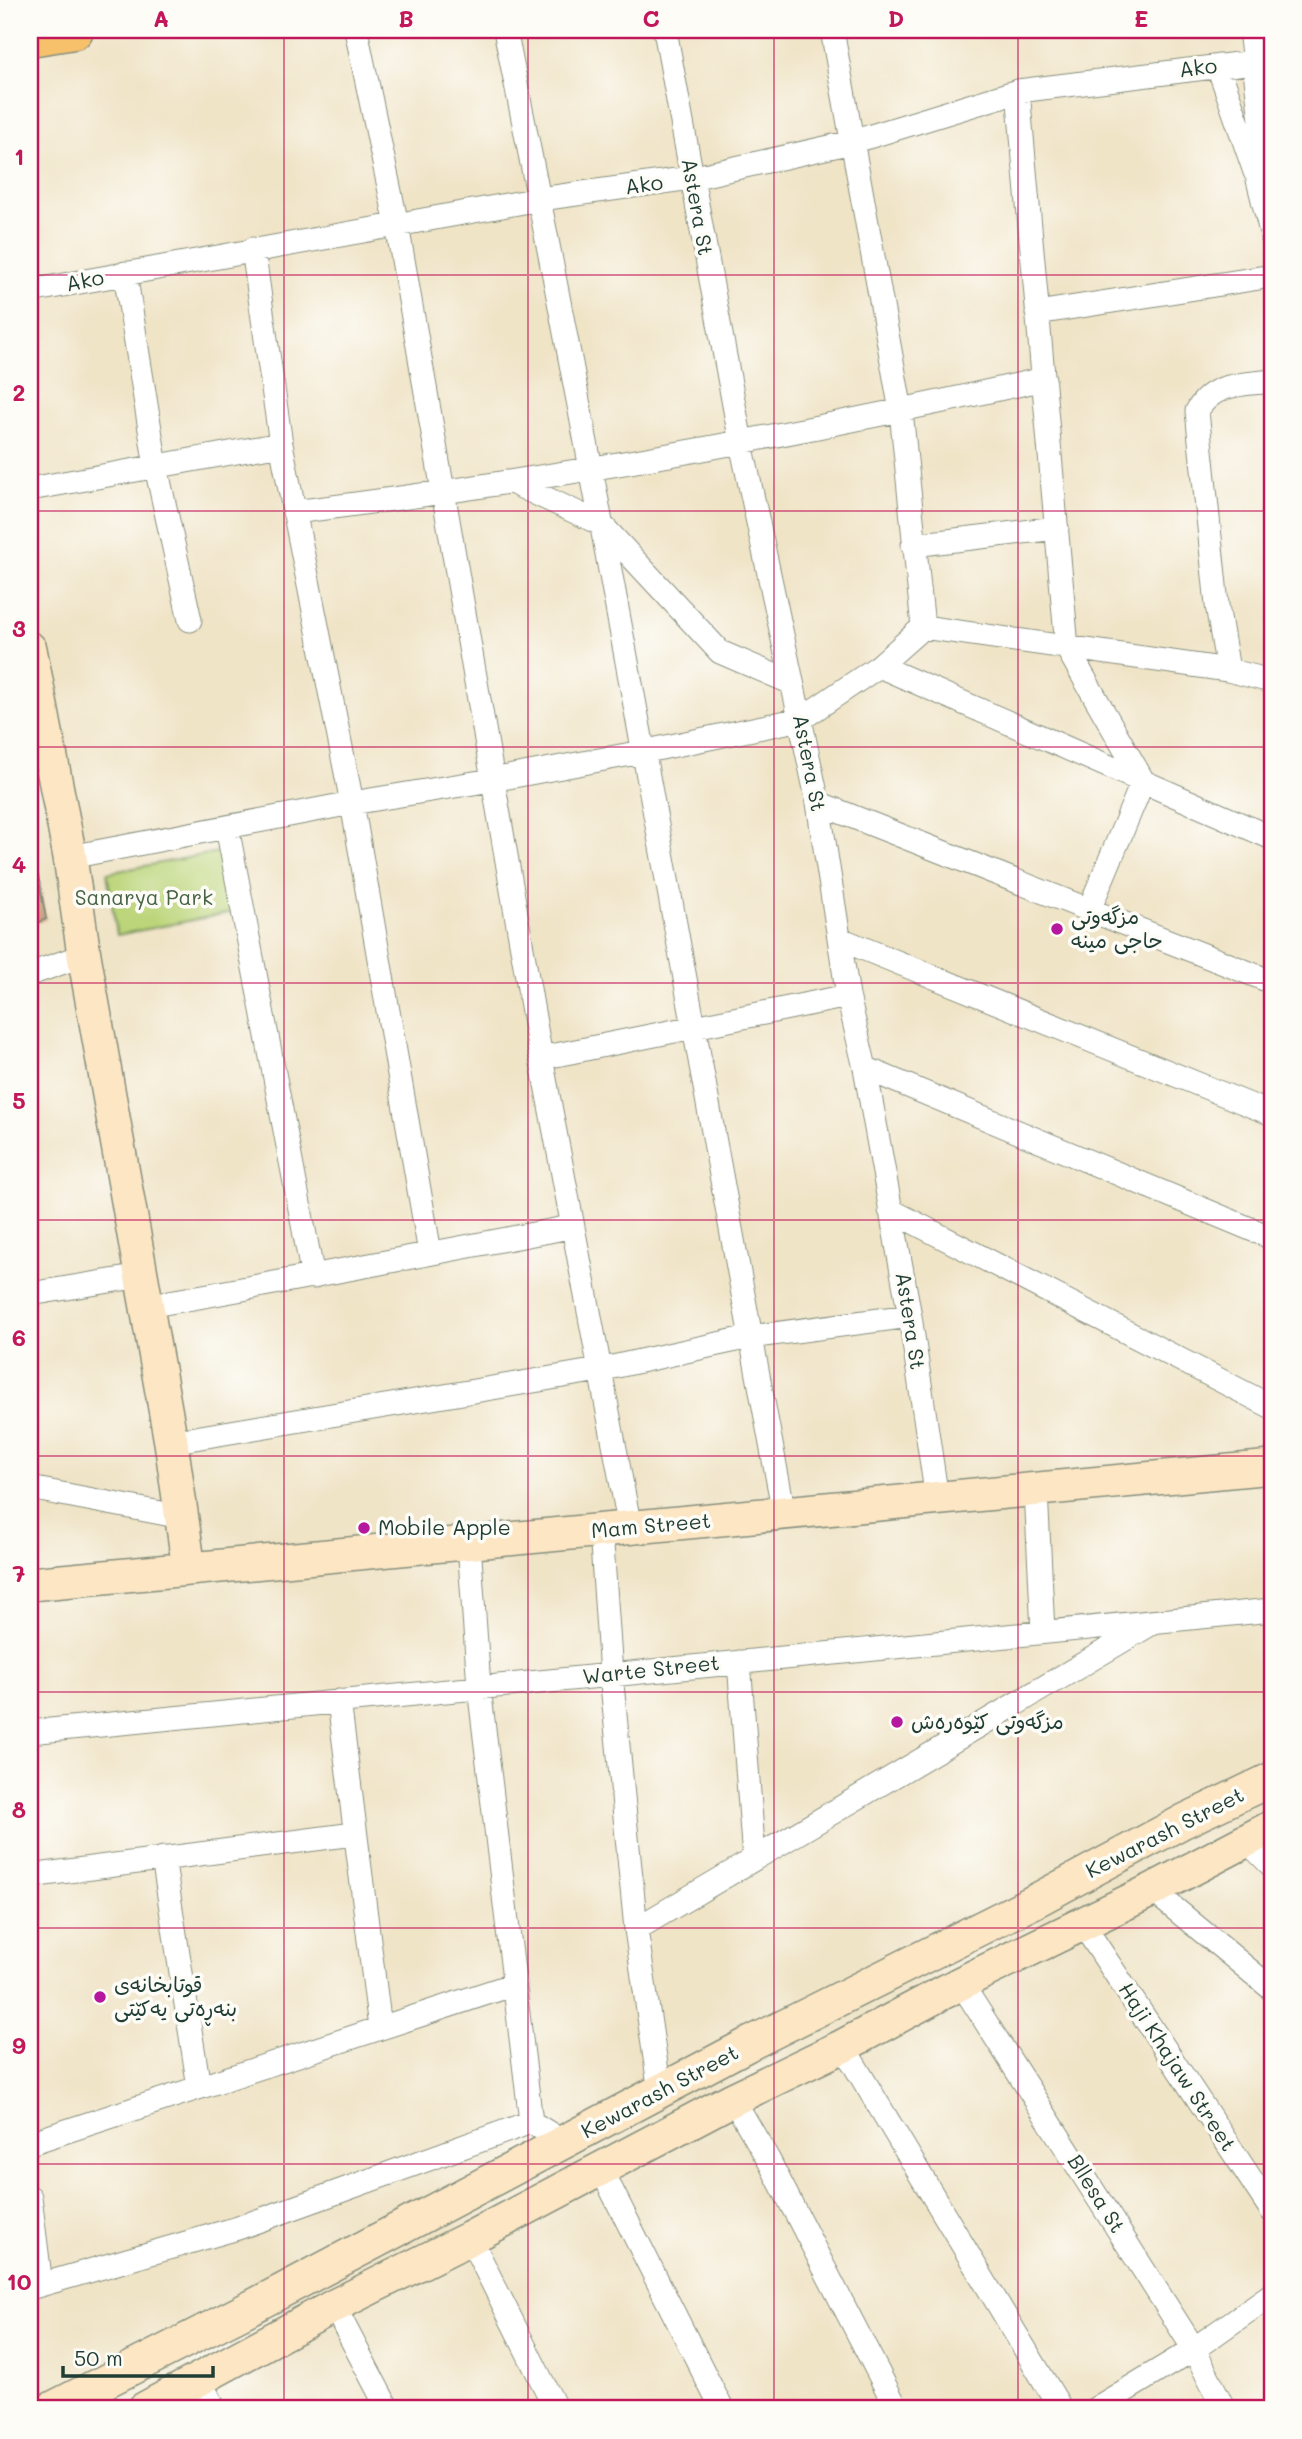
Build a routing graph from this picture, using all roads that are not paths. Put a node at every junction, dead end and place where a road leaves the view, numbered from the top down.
1 (74, 30) edge
2 (356, 30) edge
3 (505, 30) edge
4 (665, 30) edge
5 (832, 30) edge
6 (1250, 30) edge
7 (30, 37) edge
8 (1254, 62) junction
9 (1217, 66) junction
10 (1018, 92) junction
11 (852, 142) junction
12 (691, 178) junction
13 (1265, 178) edge
14 (540, 199) junction
15 (397, 225) junction
16 (1272, 236) edge
17 (253, 249) junction
18 (125, 273) junction
19 (1272, 276) edge
20 (30, 291) edge
21 (1037, 313) junction
22 (1044, 379) junction
23 (1272, 381) edge
24 (901, 411) junction
25 (741, 443) junction
26 (281, 444) junction
27 (156, 467) junction
28 (592, 467) junction
29 (511, 482) junction
30 (30, 489) edge
31 (443, 494) junction
32 (294, 512) junction
33 (601, 524) junction
34 (1057, 528) junction
35 (914, 545) junction
36 (190, 620) dead end
37 (923, 627) junction
38 (1067, 648) junction
39 (30, 649) edge
40 (880, 666) junction
41 (1228, 670) junction
42 (1272, 679) edge
43 (792, 683) junction
44 (801, 719) junction
45 (642, 752) junction
46 (492, 780) junction
47 (1143, 781) junction
48 (352, 803) junction
49 (818, 803) junction
50 (227, 827) junction
51 (1272, 838) edge
52 (70, 857) junction
53 (1089, 910) junction
54 (840, 939) junction
55 (83, 955) junction
56 (30, 974) edge
57 (1272, 982) edge
58 (848, 996) junction
59 (693, 1027) junction
60 (541, 1058) junction
61 (865, 1068) junction
62 (1272, 1114) edge
63 (890, 1210) junction
64 (571, 1227) junction
65 (1272, 1238) edge
66 (430, 1253) junction
67 (313, 1277) junction
68 (143, 1291) junction
69 (30, 1294) edge
70 (910, 1316) junction
71 (750, 1337) junction
72 (599, 1370) junction
73 (1272, 1407) edge
74 (171, 1442) junction
75 (1272, 1467) edge
76 (30, 1488) edge
77 (1036, 1490) junction
78 (937, 1499) junction
79 (784, 1513) junction
80 (182, 1517) junction
81 (615, 1529) junction
82 (469, 1543) junction
83 (189, 1569) junction
84 (30, 1584) edge
85 (1272, 1610) edge
86 (1154, 1621) junction
87 (1043, 1632) junction
88 (739, 1662) junction
89 (611, 1674) junction
90 (479, 1687) junction
91 (339, 1701) junction
92 (30, 1732) edge
93 (1272, 1779) edge
94 (354, 1834) junction
95 (1259, 1834) edge
96 (163, 1858) junction
97 (754, 1859) junction
98 (1272, 1866) edge
99 (30, 1875) edge
100 (1152, 1890) junction
101 (1082, 1923) junction
102 (636, 1929) junction
103 (961, 1983) junction
104 (514, 1984) junction
105 (1272, 1989) edge
106 (380, 2028) junction
107 (747, 2045) junction
108 (843, 2046) junction
109 (765, 2084) junction
110 (199, 2087) junction
111 (660, 2092) junction
112 (733, 2099) junction
113 (627, 2110) junction
114 (531, 2122) junction
115 (30, 2143) edge
116 (565, 2143) junction
117 (645, 2146) junction
118 (601, 2169) junction
119 (30, 2197) edge
120 (1272, 2211) edge
121 (470, 2238) junction
122 (36, 2286) edge
123 (1272, 2294) edge
124 (334, 2306) junction
125 (1194, 2349) junction
126 (198, 2378) junction
127 (51, 2409) edge
128 (144, 2409) edge
129 (215, 2409) edge
130 (388, 2409) edge
131 (556, 2409) edge
132 (722, 2409) edge
133 (897, 2409) edge
134 (1061, 2409) edge
135 (1095, 2409) edge
136 (1224, 2409) edge

1 - 7 highway
2 - 15 street
3 - 14 street
4 - 12 street, Astera St
5 - 11 street
6 - 8 street
8 - 9 street, Ako
8 - 13 street
9 - 10 street, Ako
9 - 13 street
10 - 11 street, Ako
10 - 21 street
11 - 12 street, Ako
11 - 24 street
12 - 14 street, Ako
12 - 25 street, Astera St
13 - 16 street
14 - 15 street, Ako
14 - 28 street
15 - 17 street, Ako
15 - 31 street
17 - 18 street, Ako
17 - 26 street
18 - 20 street, Ako
18 - 27 street
19 - 21 street
21 - 22 street
22 - 24 street
22 - 34 street
23 - 41 street
24 - 25 street
24 - 35 street
25 - 28 street
25 - 43 street, Astera St
26 - 27 street
26 - 32 street
27 - 30 street
27 - 36 street
28 - 29 street
28 - 33 street
29 - 31 street
29 - 33 street
31 - 32 street
31 - 46 street
32 - 48 street
33 - 43 street
33 - 45 street
34 - 35 street
34 - 38 street
35 - 37 street
37 - 38 street
37 - 40 street
38 - 41 street
38 - 47 street
39 - 52 main road
40 - 44 street
40 - 47 street
41 - 42 street
43 - 44 street, Astera St
44 - 45 street
44 - 49 street, Astera St
45 - 46 street
45 - 59 street
46 - 48 street
46 - 60 street
47 - 51 street
47 - 53 street
48 - 50 street
48 - 66 street
49 - 53 street
49 - 54 street, Astera St
50 - 52 street
50 - 67 street
52 - 55 main road
53 - 57 street
54 - 58 street, Astera St
54 - 62 street
55 - 56 street
55 - 68 main road
58 - 59 street
58 - 61 street, Astera St
59 - 60 street
59 - 71 street
60 - 64 street
61 - 63 street, Astera St
61 - 65 street
63 - 70 street, Astera St
63 - 73 street
64 - 66 street
64 - 72 street
66 - 67 street
67 - 68 street
68 - 69 street
68 - 74 main road
70 - 71 street
70 - 78 street, Astera St
71 - 72 street
71 - 79 street
72 - 74 street
72 - 81 street
74 - 80 main road
75 - 77 main road, Mam Street
76 - 80 street
77 - 78 main road, Mam Street
77 - 87 street
78 - 79 main road, Mam Street
79 - 81 main road, Mam Street
80 - 83 main road
81 - 82 main road, Mam Street
81 - 89 street
82 - 83 main road, Mam Street
82 - 90 street
83 - 84 main road, Mam Street
85 - 86 street, Warte Street
86 - 87 street, Warte Street
86 - 97 street
87 - 88 street, Warte Street
88 - 89 street, Warte Street
88 - 97 street
89 - 90 street, Warte Street
89 - 102 street
90 - 91 street, Warte Street
90 - 104 street
91 - 92 street, Warte Street
91 - 94 street
93 - 107 main road, Kewarash Street
94 - 96 street
94 - 106 street
95 - 98 street
95 - 100 main road, Kewarash Street
96 - 99 street
96 - 110 street
97 - 102 street
100 - 101 main road, Kewarash Street
100 - 105 street
101 - 103 main road, Kewarash Street
101 - 120 street, ‌Haji Khajaw Street
102 - 111 street
103 - 108 main road, Kewarash Street
103 - 125 street, Bllesa St
104 - 106 street
104 - 114 street
106 - 110 street
107 - 109 main road
107 - 111 main road, Kewarash Street
108 - 109 main road, Kewarash Street
108 - 134 street
109 - 112 main road, Kewarash Street
110 - 115 street
111 - 113 main road, Kewarash Street
112 - 117 main road, Kewarash Street
112 - 133 street
113 - 116 main road, Kewarash Street
113 - 117 main road
114 - 116 street
114 - 122 street
116 - 127 main road, Kewarash Street
117 - 118 main road, Kewarash Street
118 - 121 main road, Kewarash Street
118 - 132 street
119 - 122 street
121 - 124 main road, Kewarash Street
121 - 131 street
123 - 125 street
124 - 126 main road, Kewarash Street
124 - 130 street
125 - 135 street
125 - 136 street, Bllesa St
126 - 128 main road, Kewarash Street
126 - 129 street

